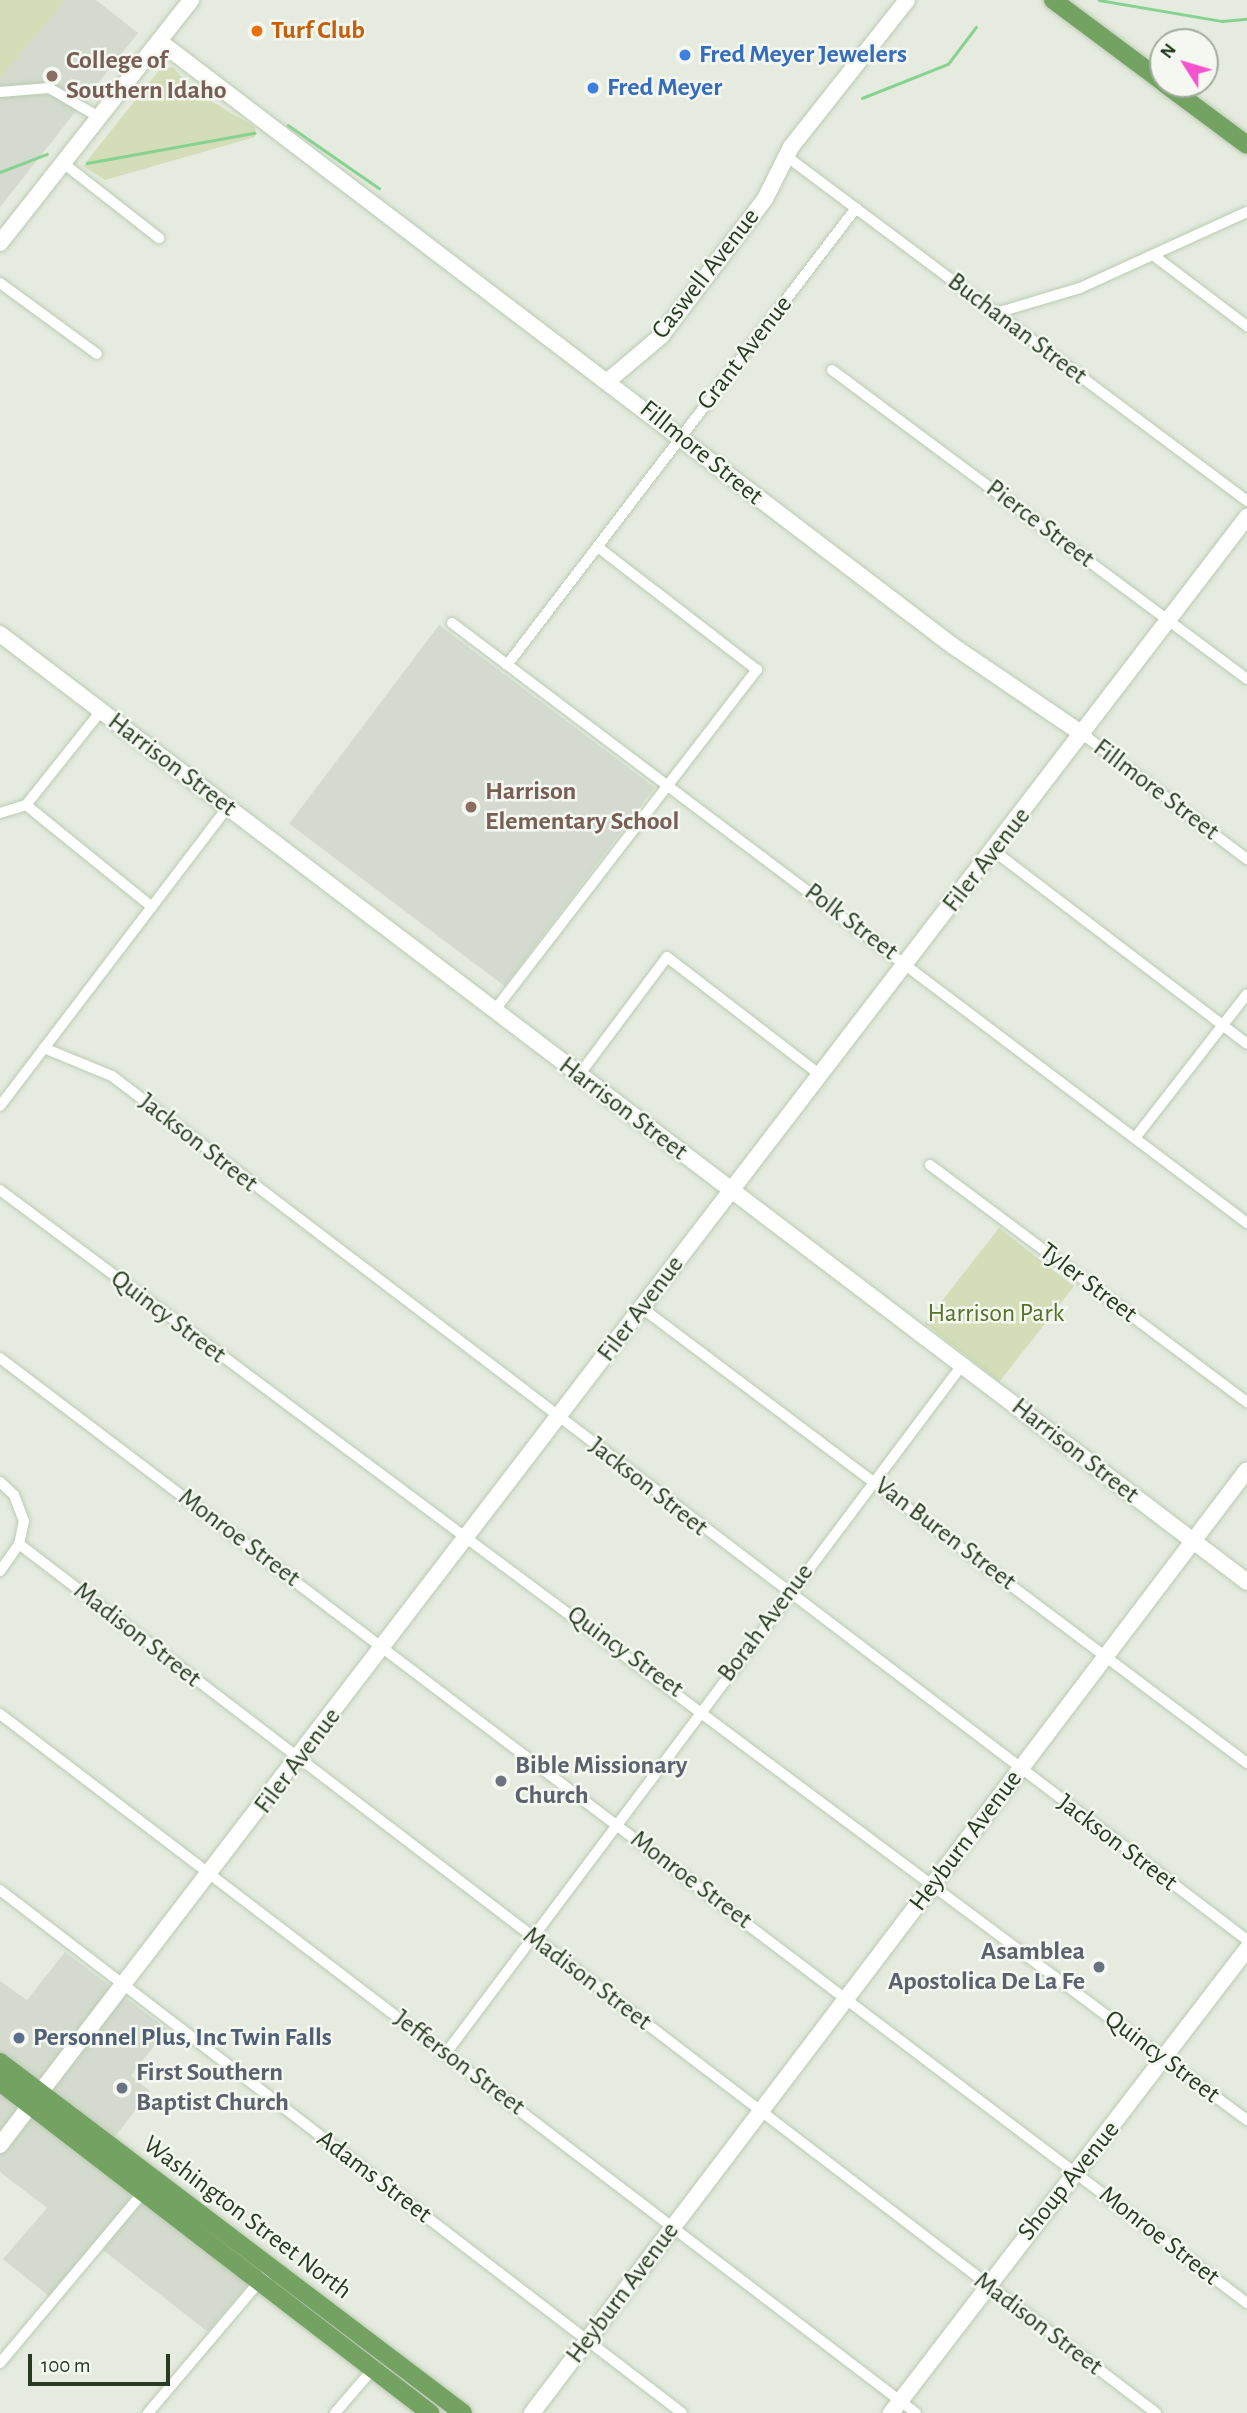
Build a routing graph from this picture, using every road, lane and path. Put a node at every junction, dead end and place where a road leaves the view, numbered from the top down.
1 (191, 0) edge
2 (907, 0) edge
3 (1053, 0) edge
4 (159, 41) junction
5 (1149, 72) edge
6 (0, 92) edge
7 (1184, 98) edge
8 (99, 117) junction
9 (1247, 145) edge
10 (786, 156) junction
11 (63, 163) junction
12 (856, 208) junction
13 (1247, 212) edge
14 (159, 238) dead end
15 (0, 243) edge
16 (1153, 255) junction
17 (0, 283) edge
18 (996, 313) junction
19 (1247, 326) edge
20 (97, 354) dead end
21 (832, 370) dead end
22 (609, 380) junction
23 (681, 437) junction
24 (1247, 501) edge
25 (1247, 516) edge
26 (598, 547) junction
27 (1169, 620) junction
28 (453, 623) dead end
29 (0, 635) edge
30 (507, 665) junction
31 (1247, 679) edge
32 (100, 710) junction
33 (1084, 735) junction
34 (670, 785) junction
35 (26, 805) junction
36 (228, 807) junction
37 (0, 813) edge
38 (994, 850) junction
39 (1247, 859) edge
40 (152, 907) junction
41 (907, 964) junction
42 (1247, 994) edge
43 (494, 1011) junction
44 (1222, 1026) junction
45 (1247, 1044) edge
46 (44, 1048) junction
47 (820, 1074) junction
48 (579, 1075) junction
49 (0, 1106) edge
50 (1135, 1138) junction
51 (930, 1165) dead end
52 (0, 1190) edge
53 (731, 1190) junction
54 (1247, 1223) edge
55 (642, 1308) junction
56 (0, 1358) edge
57 (963, 1364) junction
58 (1247, 1402) edge
59 (559, 1418) junction
60 (1247, 1470) edge
61 (874, 1480) junction
62 (0, 1482) edge
63 (467, 1537) junction
64 (1193, 1541) junction
65 (19, 1544) junction
66 (0, 1571) edge
67 (1247, 1582) edge
68 (787, 1595) junction
69 (384, 1647) junction
70 (1108, 1658) junction
71 (702, 1708) junction
72 (0, 1714) edge
73 (298, 1759) junction
74 (1247, 1763) edge
75 (1019, 1771) junction
76 (618, 1824) junction
77 (212, 1874) junction
78 (933, 1884) junction
79 (0, 1891) edge
80 (533, 1938) junction
81 (1247, 1940) edge
82 (1247, 1949) edge
83 (125, 1986) junction
84 (848, 1999) junction
85 (446, 2053) junction
86 (1165, 2059) junction
87 (0, 2062) edge
88 (0, 2082) edge
89 (36, 2101) junction
90 (762, 2111) junction
91 (1247, 2120) edge
92 (0, 2145) edge
93 (1076, 2171) junction
94 (148, 2186) junction
95 (673, 2226) junction
96 (265, 2276) junction
97 (987, 2286) junction
98 (1247, 2303) edge
99 (587, 2340) junction
100 (0, 2363) edge
101 (373, 2369) junction
102 (896, 2407) edge
103 (148, 2413) edge
104 (335, 2413) edge
105 (430, 2413) edge
106 (463, 2413) edge
107 (532, 2413) edge
108 (682, 2413) edge
109 (916, 2413) edge
110 (1156, 2413) edge

1 - 4 street
2 - 10 street, Caswell Avenue
3 - 5 main road
4 - 8 street
4 - 22 street, Fillmore Street
6 - 8 street
7 - 9 main road
8 - 11 street
10 - 12 street, Buchanan Street
10 - 22 street, Caswell Avenue
11 - 14 street
11 - 15 street
12 - 18 street, Buchanan Street
12 - 23 street, Grant Avenue
13 - 16 street
16 - 18 street
16 - 19 street
17 - 20 street
18 - 24 street, Buchanan Street
21 - 27 street, Pierce Street
22 - 23 street, Fillmore Street
23 - 26 street, Grant Avenue
23 - 33 street, Fillmore Street
25 - 27 street, Filer Avenue
26 - 30 street, Grant Avenue
26 - 34 street
27 - 31 street, Pierce Street
27 - 33 street, Filer Avenue
28 - 30 street, Polk Street
29 - 32 street, Harrison Street
30 - 34 street, Polk Street
32 - 35 street
32 - 36 street, Harrison Street
33 - 38 street, Filer Avenue
33 - 39 street, Fillmore Street
34 - 41 street, Polk Street
34 - 43 street
35 - 37 street
35 - 40 street
36 - 40 street
36 - 43 street, Harrison Street
38 - 41 street, Filer Avenue
38 - 44 street
40 - 46 street
41 - 47 street, Filer Avenue
41 - 50 street, Polk Street
42 - 44 street
43 - 48 street, Harrison Street
44 - 45 street
44 - 50 street
46 - 49 street
46 - 59 street, Jackson Street
47 - 48 street
47 - 53 street, Filer Avenue
48 - 53 street, Harrison Street
50 - 54 street, Polk Street
51 - 58 street, Tyler Street
52 - 63 street, Quincy Street
53 - 55 street, Filer Avenue
53 - 57 street, Harrison Street
55 - 59 street, Filer Avenue
55 - 61 street, Van Buren Street
56 - 69 street, Monroe Street
57 - 61 street, Borah Avenue
57 - 64 street, Harrison Street
59 - 63 street, Filer Avenue
59 - 68 street, Jackson Street
60 - 64 street, Heyburn Avenue
61 - 68 street, Borah Avenue
61 - 70 street, Van Buren Street
62 - 65 street
63 - 69 street, Filer Avenue
63 - 71 street, Quincy Street
64 - 67 street, Harrison Street
64 - 70 street, Heyburn Avenue
65 - 66 street
65 - 73 street, Madison Street
68 - 71 street, Borah Avenue
68 - 75 street, Jackson Street
69 - 73 street, Filer Avenue
69 - 76 street, Monroe Street
70 - 74 street, Van Buren Street
70 - 75 street, Heyburn Avenue
71 - 76 street, Borah Avenue
71 - 78 street, Quincy Street
72 - 77 street, Jefferson Street
73 - 77 street, Filer Avenue
73 - 80 street, Madison Street
75 - 78 street, Heyburn Avenue
75 - 81 street, Jackson Street
76 - 80 street, Borah Avenue
76 - 84 street, Monroe Street
77 - 83 street, Filer Avenue
77 - 85 street, Jefferson Street
78 - 84 street, Heyburn Avenue
78 - 86 street, Quincy Street
79 - 83 street, Adams Street
80 - 85 street, Borah Avenue
80 - 90 street, Madison Street
82 - 86 street, Shoup Avenue
83 - 89 street, Filer Avenue
83 - 99 street, Adams Street
84 - 90 street, Heyburn Avenue
84 - 93 street, Monroe Street
85 - 95 street, Jefferson Street
86 - 91 street, Quincy Street
86 - 93 street, Shoup Avenue
87 - 89 main road, Washington Street North
88 - 89 main road, Washington Street North
89 - 92 street, Filer Avenue
89 - 94 main road, Washington Street North
90 - 95 street, Heyburn Avenue
90 - 97 street, Madison Street
93 - 97 street, Shoup Avenue
93 - 98 street, Monroe Street
94 - 96 main road, Washington Street North
94 - 100 street
95 - 99 street, Heyburn Avenue
95 - 102 street, Jefferson Street
96 - 101 main road, Washington Street North
96 - 103 street
96 - 106 main road, Washington Street North
97 - 102 street, Shoup Avenue
97 - 110 street, Madison Street
99 - 107 street, Heyburn Avenue
99 - 108 street, Adams Street
101 - 104 street
101 - 105 main road, Washington Street North
102 - 109 street, Jefferson Street

